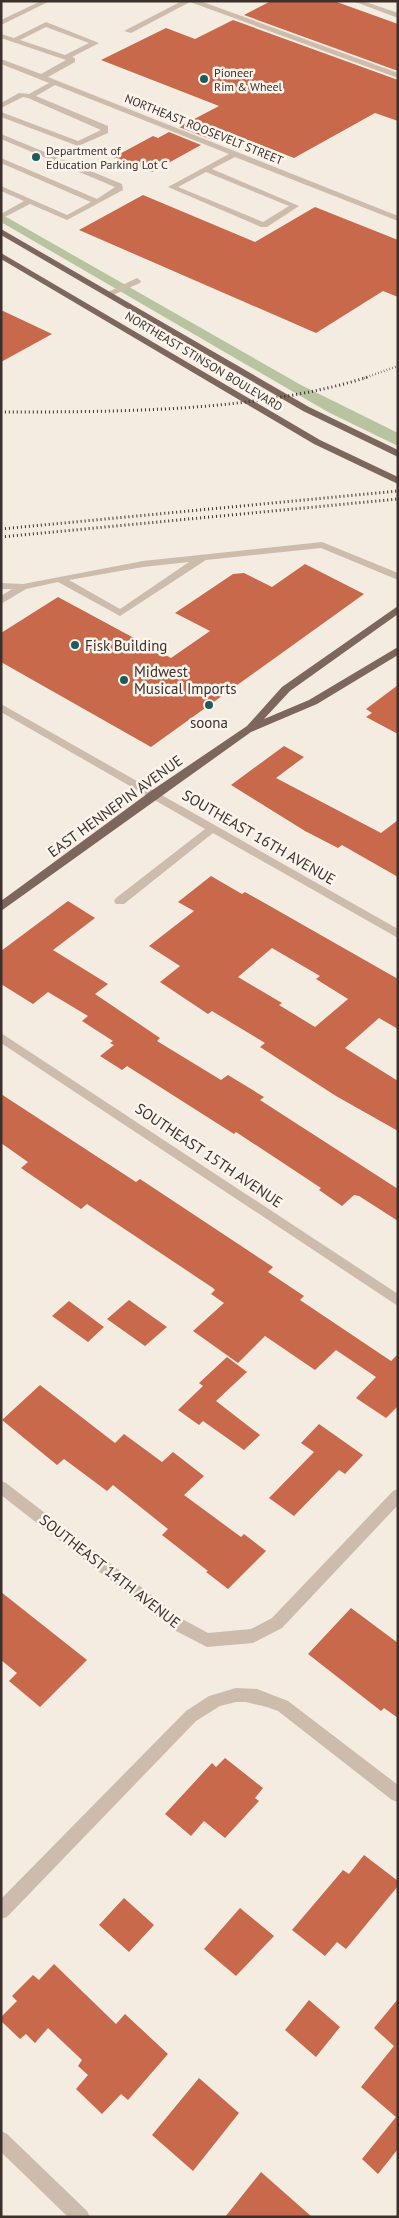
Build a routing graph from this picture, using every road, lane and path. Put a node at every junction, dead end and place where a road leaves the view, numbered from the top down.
1 (47, 1) edge
2 (188, 1) edge
3 (193, 1) edge
4 (356, 1) edge
5 (398, 16) edge
6 (2, 22) edge
7 (128, 31) dead end
8 (1, 36) edge
9 (15, 40) junction
10 (65, 58) junction
11 (1, 61) edge
12 (398, 76) edge
13 (42, 77) junction
14 (55, 82) junction
15 (30, 96) junction
16 (1, 106) edge
17 (1, 114) edge
18 (1, 136) edge
19 (235, 154) junction
20 (1, 160) edge
21 (205, 170) junction
22 (1, 188) edge
23 (30, 201) junction
24 (98, 202) junction
25 (1, 217) edge
26 (398, 218) edge
27 (1, 231) edge
28 (1, 255) edge
29 (137, 280) dead end
30 (110, 293) junction
31 (398, 454) edge
32 (398, 481) edge
33 (203, 558) junction
34 (398, 577) edge
35 (58, 579) junction
36 (1, 586) edge
37 (24, 587) junction
38 (1, 601) edge
39 (398, 610) edge
40 (397, 651) edge
41 (1, 707) edge
42 (247, 730) junction
43 (154, 794) junction
44 (213, 828) junction
45 (120, 901) dead end
46 (1, 907) edge
47 (398, 934) edge
48 (1, 1036) edge
49 (398, 1301) edge
50 (1, 1487) edge
51 (398, 1495) edge
52 (398, 1795) edge
53 (1, 1911) edge
54 (1, 2140) edge
55 (81, 2217) edge

1 - 6 street
2 - 7 street
3 - 12 street
4 - 5 street
8 - 9 street
9 - 10 street
9 - 10 street
10 - 13 street
11 - 13 street, NORTHEAST ROOSEVELT STREET
13 - 14 street, NORTHEAST ROOSEVELT STREET
14 - 15 street
14 - 19 street, NORTHEAST ROOSEVELT STREET
15 - 16 street
15 - 17 street
18 - 24 street
19 - 21 street
19 - 26 street, NORTHEAST ROOSEVELT STREET
20 - 24 street
21 - 21 street
22 - 23 street
23 - 24 street
23 - 25 street
27 - 30 main road, NORTHEAST STINSON BOULEVARD
28 - 32 main road, NORTHEAST STINSON BOULEVARD
29 - 30 street
30 - 31 main road, NORTHEAST STINSON BOULEVARD
33 - 34 street
33 - 35 street
33 - 35 street
35 - 37 street
36 - 37 street
37 - 38 street
39 - 42 main road, EAST HENNEPIN AVENUE
40 - 42 main road, EAST HENNEPIN AVENUE
41 - 43 street, SOUTHEAST 16TH AVENUE
42 - 43 main road, EAST HENNEPIN AVENUE
43 - 44 street, SOUTHEAST 16TH AVENUE
43 - 46 main road, EAST HENNEPIN AVENUE
44 - 45 street
44 - 47 street, SOUTHEAST 16TH AVENUE
48 - 49 street, SOUTHEAST 15TH AVENUE
50 - 51 street, SOUTHEAST 14TH AVENUE
52 - 53 street
54 - 55 street

